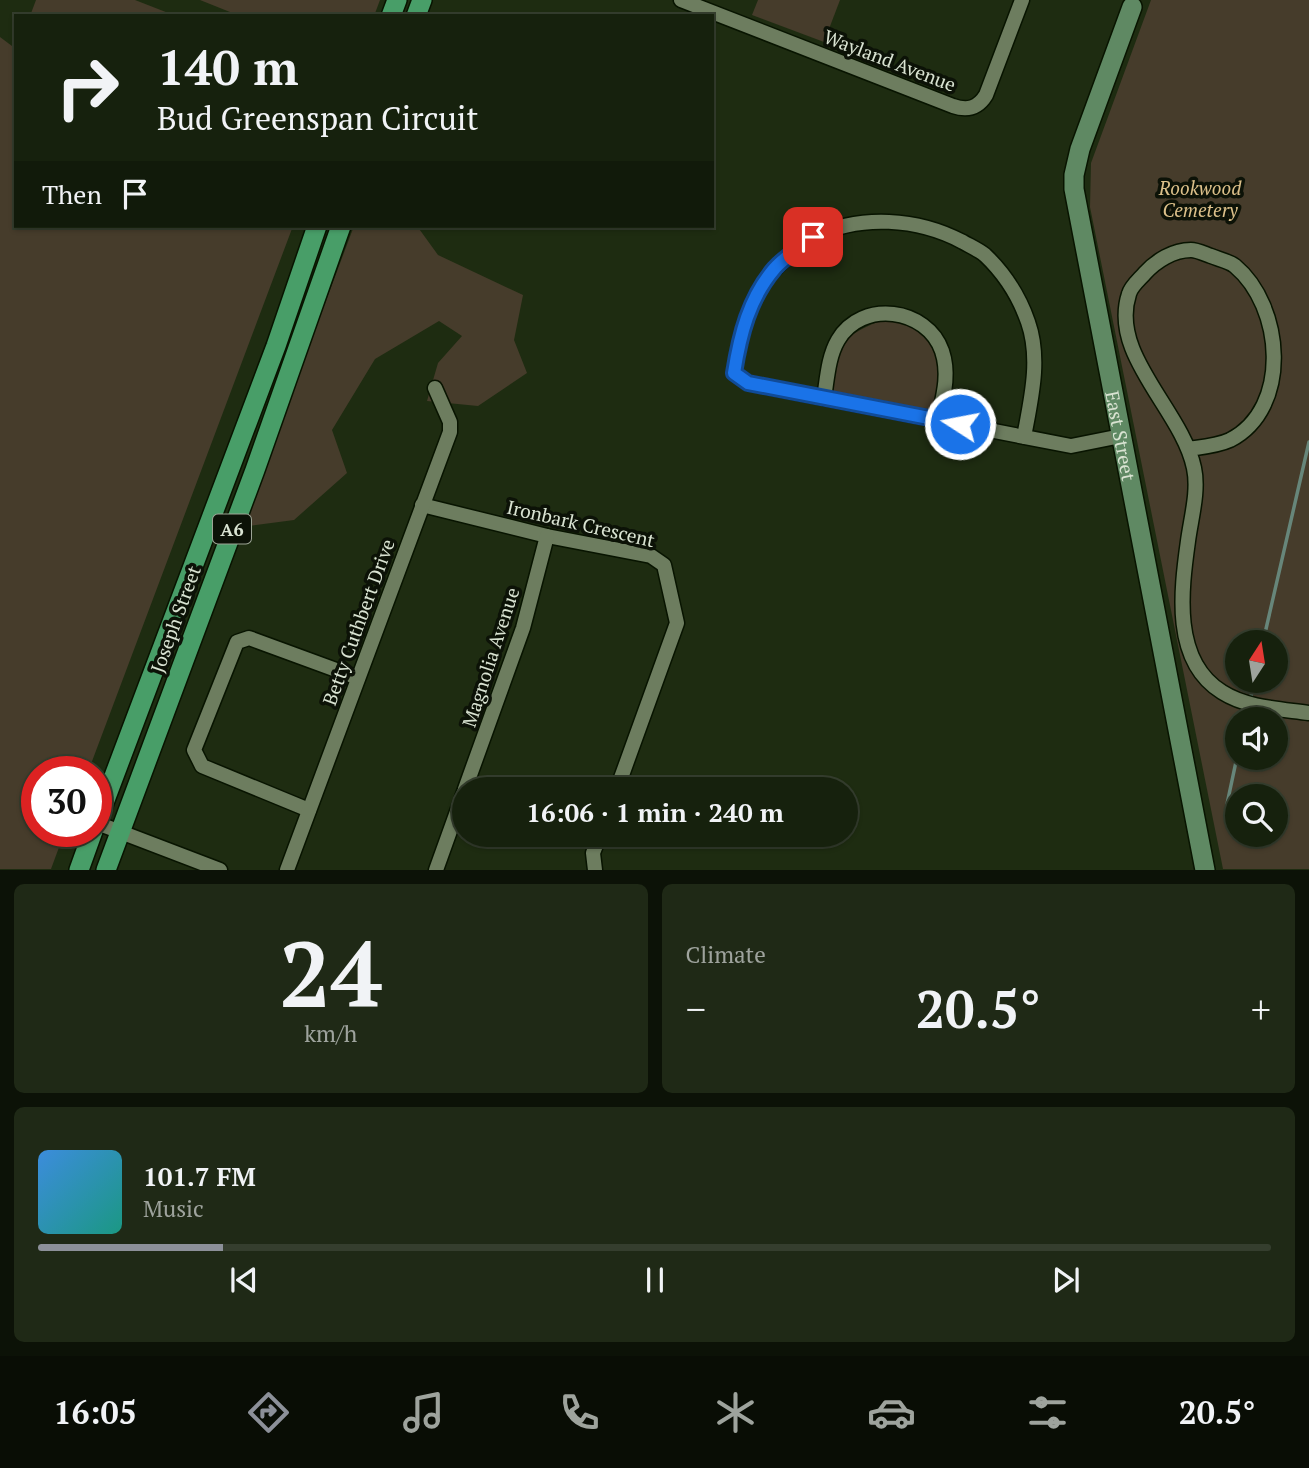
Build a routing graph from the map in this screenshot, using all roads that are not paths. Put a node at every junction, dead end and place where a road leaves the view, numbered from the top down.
1 (681, 0) edge
2 (1022, 0) edge
3 (1134, 3) edge
4 (316, 228) edge
5 (340, 228) edge
6 (435, 388) dead end
7 (824, 398) junction
8 (938, 420) junction
9 (1121, 436) junction
10 (1024, 437) junction
11 (1188, 449) junction
12 (422, 505) junction
13 (547, 536) junction
14 (358, 678) junction
15 (1309, 713) edge
16 (469, 777) edge
17 (621, 777) edge
18 (112, 781) edge
19 (309, 810) junction
20 (452, 825) edge
21 (112, 829) edge
22 (121, 832) junction
23 (87, 847) edge
24 (595, 847) edge
25 (79, 870) edge
26 (106, 870) edge
27 (220, 870) edge
28 (286, 870) edge
29 (436, 870) edge
30 (595, 870) edge
31 (1205, 870) edge

1 - 2 street, Wayland Avenue
3 - 9 main road, East Street
4 - 18 highway, Joseph Street / A6
5 - 22 highway, Joseph Street / A6
6 - 12 street, Betty Cuthbert Drive
7 - 8 street
7 - 8 street
7 - 10 street
8 - 10 street
9 - 10 street
9 - 31 main road, East Street
11 - 11 street
11 - 15 street
12 - 13 street, Ironbark Crescent
12 - 14 street, Betty Cuthbert Drive
13 - 16 street, Magnolia Avenue
13 - 17 street, Ironbark Crescent
14 - 19 street, Betty Cuthbert Drive
14 - 19 street
19 - 28 street, Betty Cuthbert Drive
20 - 29 street, Magnolia Avenue
21 - 22 street
22 - 26 highway, Joseph Street / A6
22 - 27 street
23 - 25 highway
24 - 30 street

